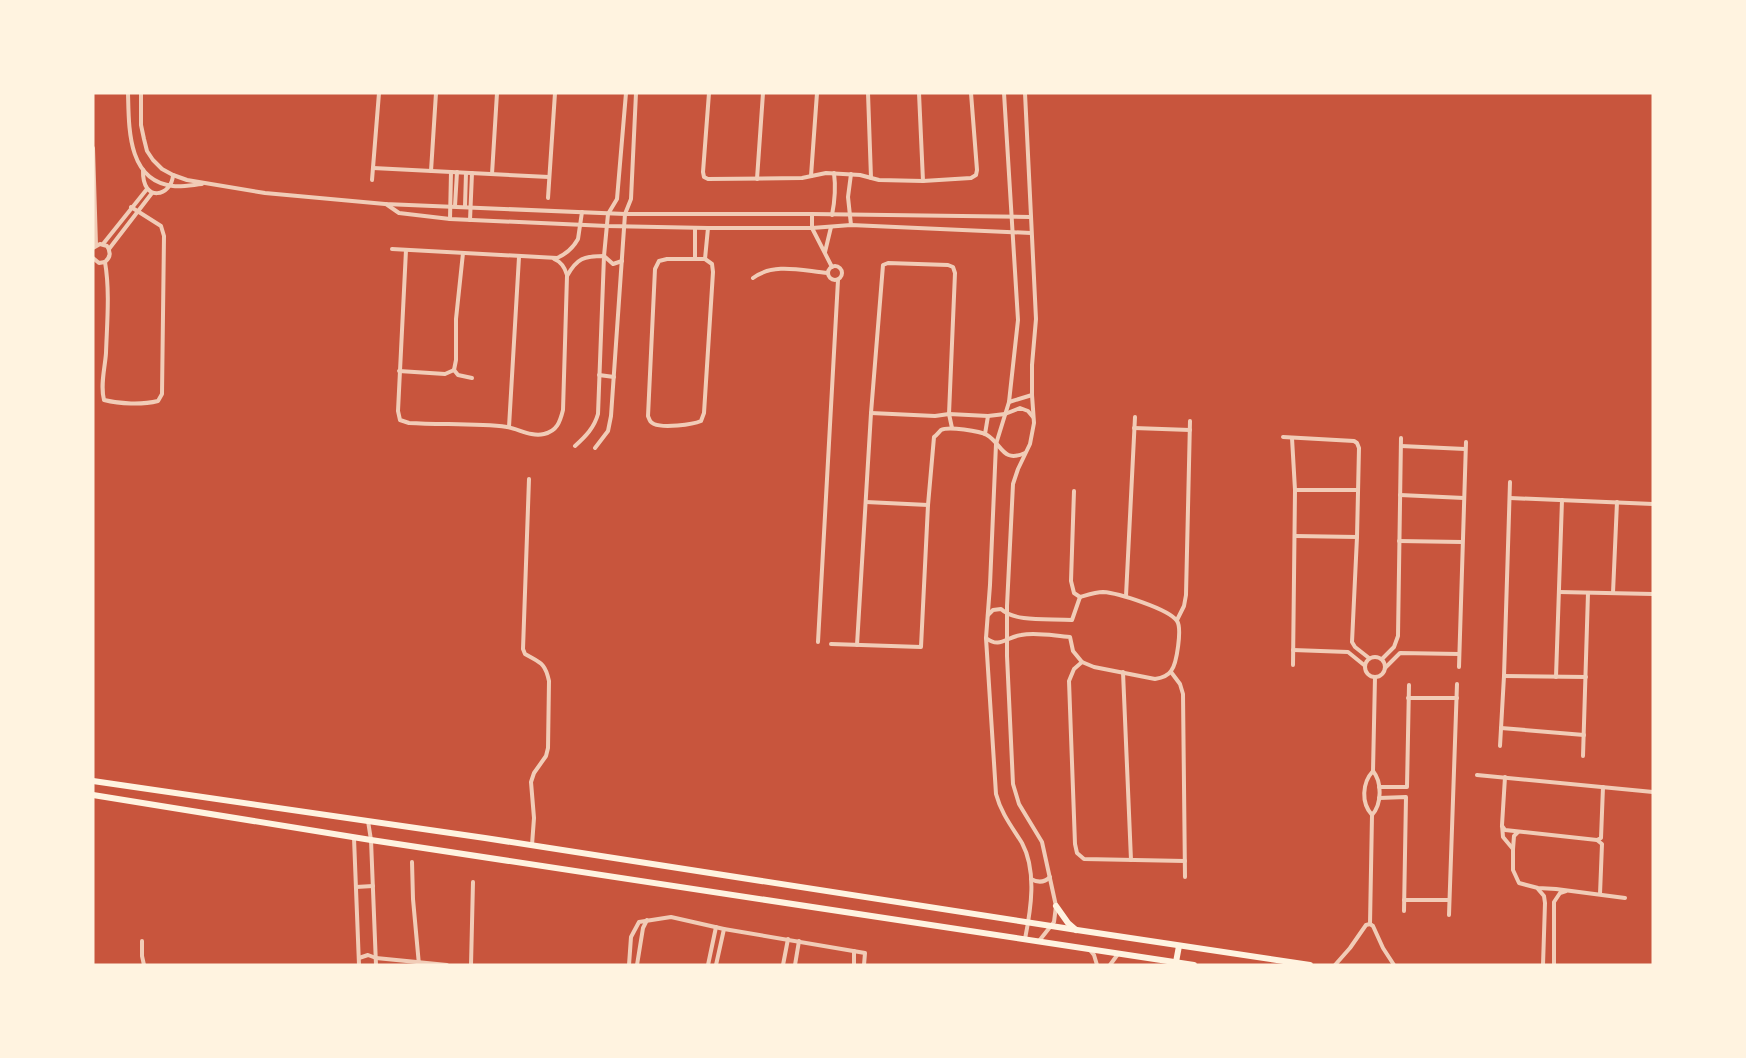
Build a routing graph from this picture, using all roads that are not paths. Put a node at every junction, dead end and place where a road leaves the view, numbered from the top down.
1 (128, 93) edge
2 (141, 93) edge
3 (379, 93) edge
4 (436, 93) edge
5 (497, 93) edge
6 (555, 93) edge
7 (626, 93) edge
8 (636, 93) edge
9 (709, 93) edge
10 (763, 93) edge
11 (817, 93) edge
12 (868, 93) edge
13 (919, 93) edge
14 (971, 93) edge
15 (1004, 93) edge
16 (1025, 93) edge
17 (93, 148) edge
18 (373, 168) junction
19 (143, 169) junction
20 (431, 171) junction
21 (454, 172) junction
22 (466, 173) junction
23 (472, 173) junction
24 (834, 173) junction
25 (492, 174) junction
26 (851, 174) junction
27 (173, 175) junction
28 (811, 176) junction
29 (549, 177) junction
30 (871, 178) junction
31 (758, 179) junction
32 (372, 180) dead end
33 (923, 181) junction
34 (206, 183) junction
35 (170, 186) junction
36 (147, 189) junction
37 (152, 193) junction
38 (548, 198) dead end
39 (386, 204) junction
40 (453, 206) junction
41 (465, 206) junction
42 (471, 206) junction
43 (131, 207) junction
44 (138, 211) junction
45 (582, 212) junction
46 (608, 213) junction
47 (626, 214) junction
48 (812, 214) junction
49 (832, 214) junction
50 (850, 214) junction
51 (1012, 217) junction
52 (1030, 217) junction
53 (450, 219) junction
54 (470, 220) junction
55 (580, 225) junction
56 (851, 225) junction
57 (607, 226) junction
58 (624, 227) junction
59 (831, 227) junction
60 (695, 228) junction
61 (708, 228) junction
62 (813, 228) junction
63 (1013, 232) junction
64 (1031, 232) junction
65 (104, 244) junction
66 (95, 246) edge
67 (109, 249) junction
68 (392, 249) dead end
69 (406, 250) junction
70 (463, 253) junction
71 (825, 253) junction
72 (519, 256) junction
73 (604, 256) junction
74 (550, 258) junction
75 (93, 259) edge
76 (695, 259) junction
77 (705, 259) junction
78 (622, 261) junction
79 (105, 262) junction
80 (832, 267) junction
81 (828, 273) junction
82 (567, 276) junction
83 (753, 278) dead end
84 (838, 280) junction
85 (454, 370) junction
86 (399, 371) junction
87 (600, 375) junction
88 (614, 377) junction
89 (472, 378) dead end
90 (1032, 395) junction
91 (1010, 402) junction
92 (871, 413) junction
93 (949, 414) junction
94 (1005, 414) junction
95 (988, 416) junction
96 (1034, 417) junction
97 (1135, 417) dead end
98 (1190, 421) dead end
99 (508, 428) junction
100 (952, 428) junction
101 (1134, 428) junction
102 (1190, 430) junction
103 (985, 434) junction
104 (1283, 437) dead end
105 (1292, 438) junction
106 (1401, 438) dead end
107 (1466, 442) dead end
108 (996, 444) junction
109 (575, 446) dead end
110 (1401, 446) junction
111 (595, 448) dead end
112 (1466, 449) junction
113 (1026, 453) junction
114 (529, 479) dead end
115 (1510, 482) dead end
116 (1295, 490) junction
117 (1358, 490) junction
118 (1074, 491) dead end
119 (1400, 495) junction
120 (1464, 498) junction
121 (1510, 498) junction
122 (1562, 500) junction
123 (866, 502) junction
124 (1617, 502) junction
125 (1653, 504) edge
126 (928, 505) junction
127 (1294, 536) junction
128 (1357, 537) junction
129 (1399, 541) junction
130 (1462, 542) junction
131 (1559, 592) junction
132 (1587, 592) junction
133 (1613, 593) junction
134 (1653, 594) edge
135 (1126, 596) junction
136 (1080, 597) junction
137 (988, 615) junction
138 (1007, 615) junction
139 (1177, 620) junction
140 (986, 638) junction
141 (1007, 639) junction
142 (818, 642) dead end
143 (831, 644) dead end
144 (857, 645) junction
145 (1293, 650) junction
146 (1459, 654) junction
147 (1369, 658) junction
148 (1382, 659) junction
149 (1082, 662) junction
150 (1293, 665) dead end
151 (1364, 665) junction
152 (1459, 667) dead end
153 (1385, 668) junction
154 (1123, 672) junction
155 (1171, 672) junction
156 (1504, 676) junction
157 (1375, 677) junction
158 (1556, 677) junction
159 (1586, 677) junction
160 (1457, 684) dead end
161 (1409, 685) dead end
162 (1408, 698) junction
163 (1457, 698) junction
164 (1501, 728) junction
165 (1584, 735) junction
166 (1500, 747) dead end
167 (1583, 756) dead end
168 (1373, 771) junction
169 (1477, 775) dead end
170 (1503, 777) junction
171 (93, 781) edge
172 (1379, 787) junction
173 (1606, 787) junction
174 (1653, 792) edge
175 (93, 795) edge
176 (1378, 798) junction
177 (1372, 815) junction
178 (368, 821) junction
179 (1502, 825) junction
180 (1518, 831) junction
181 (354, 838) junction
182 (371, 840) junction
183 (1597, 840) junction
184 (532, 846) junction
185 (1513, 849) junction
186 (1131, 860) junction
187 (1185, 861) junction
188 (412, 862) dead end
189 (1050, 877) junction
190 (1185, 877) dead end
191 (1030, 878) junction
192 (473, 882) dead end
193 (373, 886) junction
194 (357, 887) junction
195 (1538, 888) junction
196 (1566, 890) junction
197 (1600, 894) junction
198 (1625, 898) dead end
199 (1404, 900) junction
200 (1449, 900) junction
201 (1056, 906) junction
202 (1404, 911) dead end
203 (1449, 915) dead end
204 (647, 919) junction
205 (1028, 922) junction
206 (1370, 924) junction
207 (1052, 926) junction
208 (716, 927) junction
209 (724, 928) junction
210 (1077, 930) junction
211 (788, 939) junction
212 (1025, 939) junction
213 (142, 941) dead end
214 (799, 941) junction
215 (1039, 941) junction
216 (1179, 946) junction
217 (1090, 950) junction
218 (854, 951) junction
219 (1118, 954) junction
220 (359, 958) junction
221 (376, 958) junction
222 (1176, 962) junction
223 (419, 964) edge
224 (144, 965) edge
225 (359, 965) edge
226 (376, 965) edge
227 (447, 965) edge
228 (471, 965) edge
229 (629, 965) edge
230 (637, 965) edge
231 (708, 965) edge
232 (717, 965) edge
233 (783, 965) edge
234 (795, 965) edge
235 (854, 965) edge
236 (864, 965) edge
237 (1097, 965) edge
238 (1110, 965) edge
239 (1194, 965) edge
240 (1310, 965) edge
241 (1335, 965) edge
242 (1394, 965) edge
243 (1543, 965) edge
244 (1554, 965) edge

1 - 19 street
2 - 27 street
3 - 18 street
4 - 20 street
5 - 25 street
6 - 29 street
7 - 46 street
8 - 47 street
9 - 31 street
10 - 31 street
11 - 28 street
12 - 30 street
13 - 33 street
14 - 33 street
15 - 51 street
16 - 52 street
17 - 66 street
18 - 20 street
18 - 32 street
19 - 35 street
19 - 36 street
20 - 21 street
21 - 22 street
21 - 40 street
22 - 23 street
22 - 41 street
23 - 25 street
23 - 42 street
24 - 26 street
24 - 28 street
24 - 49 street
25 - 29 street
26 - 30 street
26 - 50 street
27 - 34 street
27 - 35 street
28 - 31 street
29 - 38 street
30 - 33 street
34 - 35 street
34 - 39 street
35 - 37 street
36 - 37 street
36 - 43 street
37 - 44 street
39 - 40 street
39 - 53 street
40 - 41 street
40 - 53 street
41 - 42 street
42 - 45 street
42 - 54 street
43 - 44 street
43 - 65 street
44 - 67 street
44 - 79 street
45 - 46 street
45 - 55 street
46 - 47 street
46 - 57 street
47 - 48 street
47 - 58 street
48 - 49 street
48 - 62 street
49 - 50 street
50 - 51 street
50 - 56 street
51 - 52 street
51 - 63 street
52 - 64 street
53 - 54 street
54 - 55 street
55 - 57 street
55 - 74 street
56 - 59 street
56 - 63 street
57 - 58 street
57 - 73 street
58 - 60 street
58 - 78 street
59 - 62 street
59 - 71 street
60 - 61 street
60 - 76 street
61 - 62 street
61 - 77 street
62 - 71 street
63 - 64 street
63 - 91 street
64 - 90 street
65 - 66 street
65 - 67 street
67 - 79 street
68 - 69 street
69 - 70 street
69 - 86 street
70 - 72 street
70 - 85 street
71 - 80 street
72 - 74 street
72 - 99 street
73 - 78 street
73 - 82 street
73 - 87 street
74 - 82 street
75 - 79 street
76 - 77 street
76 - 77 street
78 - 88 street
80 - 81 street
80 - 84 street
81 - 83 street
81 - 84 street
82 - 99 street
84 - 142 street
85 - 86 street
85 - 89 street
86 - 99 street
87 - 88 street
87 - 109 street
88 - 111 street
90 - 91 street
90 - 96 street
91 - 94 street
92 - 93 street
92 - 93 street
92 - 123 street
93 - 95 street
93 - 100 street
94 - 95 street
94 - 96 street
94 - 108 street
95 - 103 street
96 - 113 street
97 - 101 street
98 - 102 street
100 - 103 street
100 - 126 street
101 - 102 street
101 - 135 street
102 - 139 street
103 - 108 street
104 - 105 street
105 - 116 street
105 - 117 street
106 - 110 street
107 - 112 street
108 - 113 street
108 - 137 street
110 - 112 street
110 - 119 street
112 - 120 street
113 - 138 street
114 - 184 street
115 - 121 street
116 - 117 street
116 - 127 street
117 - 128 street
118 - 136 street
119 - 120 street
119 - 129 street
120 - 130 street
121 - 122 street
121 - 156 street
122 - 124 street
122 - 131 street
123 - 126 street
123 - 144 street
124 - 125 street
124 - 133 street
126 - 144 street
127 - 128 street
127 - 145 street
128 - 147 street
129 - 130 street
129 - 148 street
130 - 146 street
131 - 132 street
131 - 158 street
132 - 133 street
132 - 159 street
133 - 134 street
135 - 136 street
135 - 139 street
136 - 138 street
137 - 138 street
137 - 140 street
138 - 141 street
139 - 155 street
140 - 141 street
140 - 191 street
141 - 149 street
141 - 189 street
143 - 144 street
145 - 150 street
145 - 151 street
146 - 152 street
146 - 153 street
147 - 148 street
147 - 151 street
148 - 153 street
149 - 154 street
149 - 186 street
151 - 157 street
153 - 157 street
154 - 155 street
154 - 186 street
155 - 187 street
156 - 158 street
156 - 164 street
157 - 168 street
158 - 159 street
159 - 165 street
160 - 163 street
161 - 162 street
162 - 163 street
162 - 172 street
163 - 200 street
164 - 165 street
164 - 166 street
165 - 167 street
168 - 172 street
168 - 177 street
169 - 170 street
170 - 173 street
170 - 179 street
171 - 178 main road
172 - 176 street
173 - 174 street
173 - 183 street
175 - 181 main road
176 - 177 street
176 - 199 street
177 - 206 street
178 - 182 street
178 - 184 main road
179 - 180 street
179 - 185 street
180 - 183 street
180 - 185 street
181 - 182 main road
181 - 194 street
182 - 193 street
182 - 212 main road
183 - 197 street
184 - 205 main road
185 - 195 street
186 - 187 street
187 - 190 street
188 - 223 street
189 - 191 street
189 - 201 street
191 - 205 street
192 - 228 street
193 - 194 street
193 - 221 street
194 - 220 street
195 - 196 street
195 - 243 street
196 - 197 street
196 - 244 street
197 - 198 street
199 - 200 street
199 - 202 street
200 - 203 street
201 - 207 street
201 - 210 main road
204 - 208 street
204 - 229 street
204 - 230 street
205 - 207 main road
205 - 212 street
206 - 241 street
206 - 242 street
207 - 210 main road
207 - 215 street
208 - 209 street
208 - 231 street
209 - 211 street
209 - 232 street
210 - 216 main road
211 - 214 street
211 - 233 street
212 - 215 main road
213 - 224 street
214 - 218 street
214 - 234 street
215 - 217 main road
216 - 222 main road
216 - 240 main road
217 - 219 main road
217 - 237 street
218 - 235 street
218 - 236 street
219 - 222 main road
219 - 238 street
220 - 221 street
220 - 225 street
221 - 223 street
221 - 226 street
222 - 239 main road
223 - 227 street

